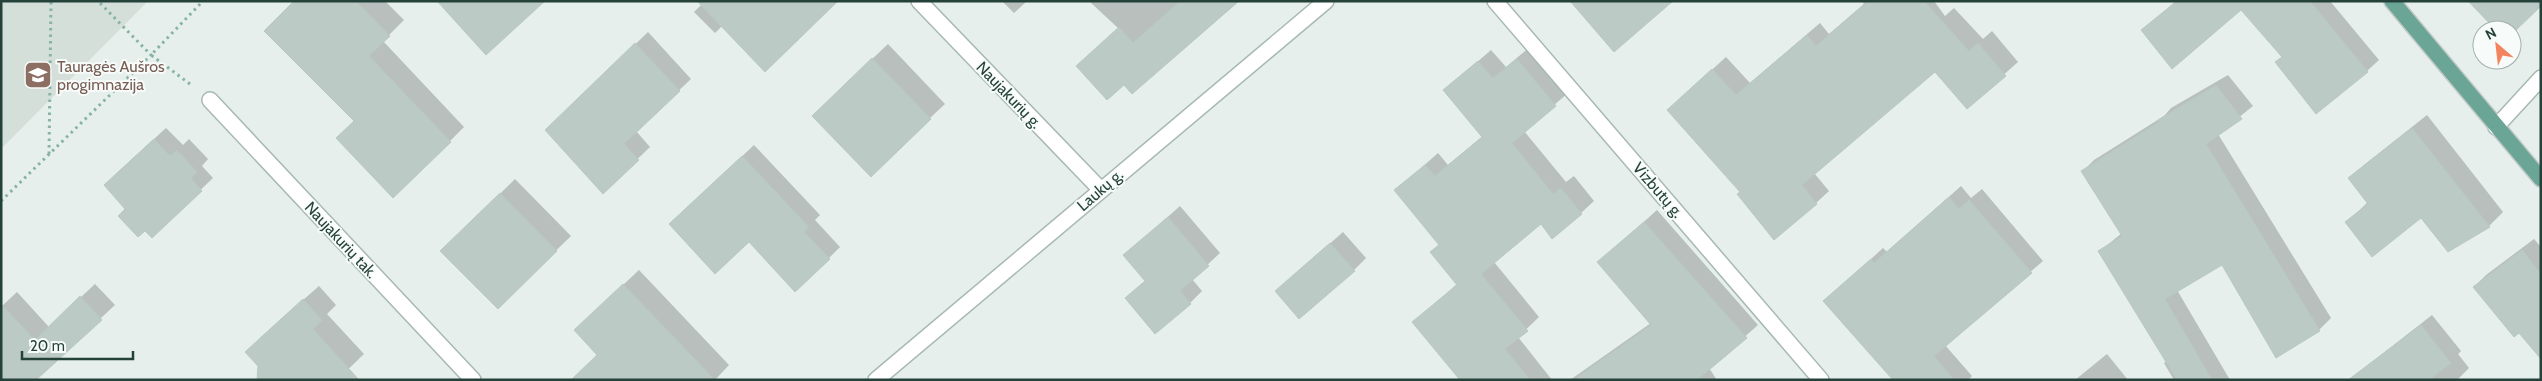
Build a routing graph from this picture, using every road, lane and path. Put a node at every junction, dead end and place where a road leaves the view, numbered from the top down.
1 (51, 1) edge
2 (98, 1) edge
3 (203, 1) edge
4 (919, 1) edge
5 (1326, 1) edge
6 (1495, 1) edge
7 (2392, 1) edge
8 (151, 55) junction
9 (2541, 78) edge
10 (210, 100) joint
11 (2496, 127) junction
12 (49, 154) junction
13 (2541, 179) edge
14 (1100, 190) junction
15 (1, 201) edge
16 (473, 380) edge
17 (876, 380) edge
18 (1821, 380) edge

1 - 12 path
2 - 8 path
3 - 8 path
4 - 14 street, Naujakurių g.
5 - 14 street, Laukų g.
6 - 18 street, Vizbutų g.
7 - 11 main road
8 - 10 path
8 - 12 path
9 - 11 street
10 - 16 street, Naujakurių tak.
11 - 13 main road
12 - 15 path
14 - 17 street, Laukų g.

